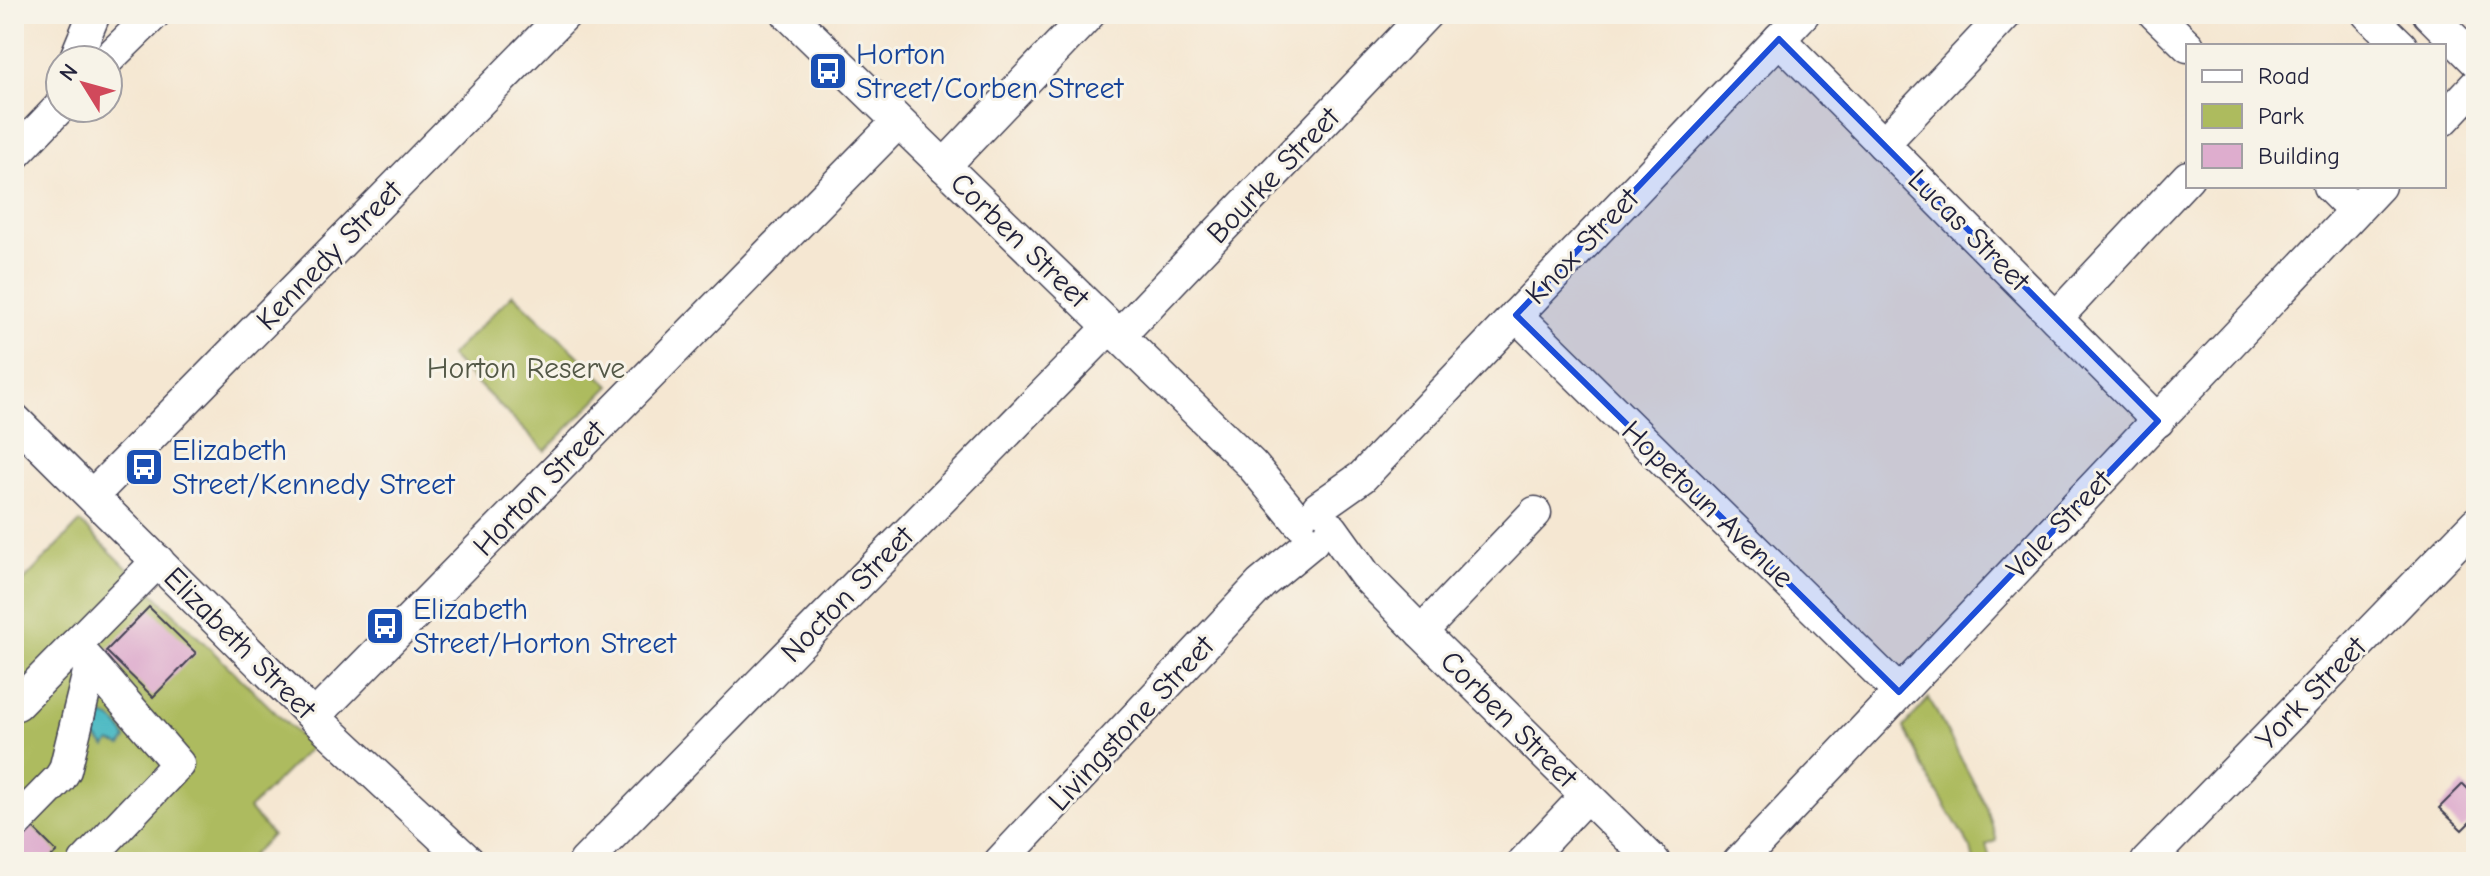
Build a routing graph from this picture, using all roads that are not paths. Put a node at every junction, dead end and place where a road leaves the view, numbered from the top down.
1 (94, 14) edge
2 (154, 14) edge
3 (565, 14) edge
4 (788, 14) edge
5 (1089, 14) edge
6 (1426, 14) edge
7 (1803, 14) edge
8 (2006, 14) edge
9 (2155, 14) edge
10 (2368, 14) edge
11 (2429, 14) edge
12 (1779, 39) junction
13 (82, 44) edge
14 (123, 44) edge
15 (2186, 44) edge
16 (2399, 44) edge
17 (2476, 61) edge
18 (44, 122) edge
19 (898, 122) junction
20 (1883, 144) junction
21 (14, 155) edge
22 (944, 166) junction
23 (2186, 179) edge
24 (2331, 188) edge
25 (2377, 188) edge
26 (2354, 211) junction
27 (1516, 315) junction
28 (2056, 318) junction
29 (1115, 331) junction
30 (14, 419) edge
31 (2158, 421) junction
32 (93, 495) junction
33 (1535, 513) dead end
34 (2476, 523) edge
35 (1316, 525) junction
36 (158, 561) junction
37 (1421, 632) junction
38 (83, 655) junction
39 (1899, 692) junction
40 (15, 704) edge
41 (314, 717) junction
42 (1586, 796) junction
43 (14, 825) edge
44 (85, 862) edge
45 (469, 862) edge
46 (585, 862) edge
47 (1000, 862) edge
48 (1524, 862) edge
49 (1654, 862) edge
50 (1739, 862) edge
51 (2147, 862) edge

1 - 13 street
2 - 14 street
3 - 32 street, Kennedy Street
4 - 19 street, Corben Street
5 - 22 street
6 - 29 street, Bourke Street
7 - 12 street, Knox Street
8 - 20 street
9 - 15 street
10 - 16 street
11 - 17 street
12 - 20 street, Lucas Street
12 - 27 street, Knox Street
18 - 21 street
19 - 22 street, Corben Street
19 - 41 street, Horton Street
20 - 28 street, Lucas Street
22 - 29 street, Corben Street
23 - 28 street
24 - 26 street
25 - 26 street, Vale Street
26 - 31 street, Vale Street
27 - 35 street, Knox Street
27 - 39 street, Hopetoun Avenue
28 - 31 street, Lucas Street
29 - 35 street, Corben Street
29 - 46 street, Nocton Street
30 - 32 street, Elizabeth Street
31 - 39 street, Vale Street
32 - 36 street, Elizabeth Street
33 - 37 street
34 - 51 street, York Street
35 - 37 street, Corben Street
35 - 47 street, Livingstone Street
36 - 38 street
36 - 41 street, Elizabeth Street
37 - 42 street, Corben Street
38 - 40 street
38 - 43 street
38 - 44 street
39 - 50 street, Vale Street
41 - 45 street, Elizabeth Street
42 - 48 street
42 - 49 street, Corben Street

